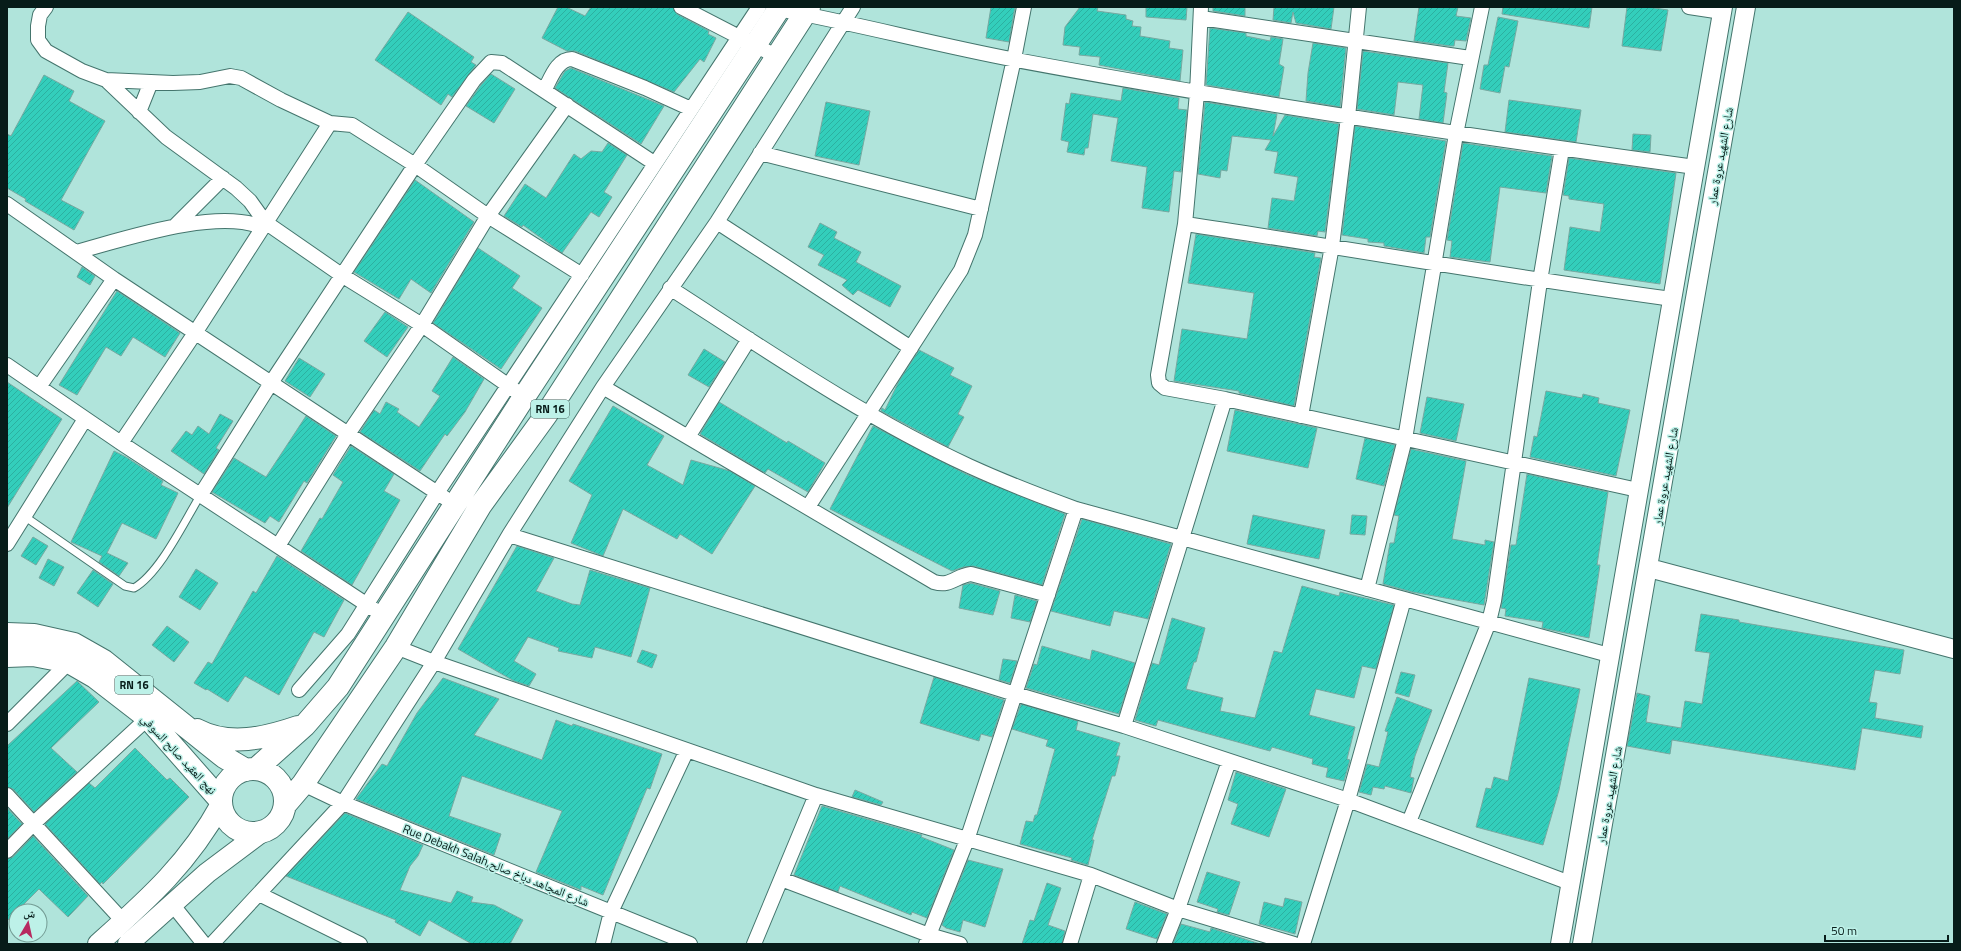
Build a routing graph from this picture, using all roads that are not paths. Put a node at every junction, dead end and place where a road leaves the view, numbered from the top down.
1 (46, 7) edge
2 (681, 7) edge
3 (853, 7) edge
4 (1024, 7) edge
5 (1359, 7) edge
6 (1482, 7) edge
7 (1689, 7) edge
8 (1746, 7) edge
9 (772, 8) edge
10 (1722, 9) edge
11 (807, 11) edge
12 (1201, 13) edge
13 (844, 24) junction
14 (748, 41) junction
15 (1356, 41) junction
16 (776, 56) junction
17 (1470, 58) junction
18 (1014, 59) junction
19 (106, 80) junction
20 (152, 82) junction
21 (545, 89) junction
22 (1197, 93) junction
23 (567, 105) junction
24 (691, 109) junction
25 (139, 112) junction
26 (1348, 117) junction
27 (330, 123) junction
28 (1456, 134) junction
29 (1562, 149) junction
30 (760, 153) junction
31 (654, 163) junction
32 (415, 165) junction
33 (1695, 166) junction
34 (223, 178) junction
35 (7, 204) edge
36 (981, 209) junction
37 (488, 216) junction
38 (717, 222) junction
39 (264, 224) junction
40 (1185, 224) junction
41 (174, 226) junction
42 (1332, 246) junction
43 (76, 252) junction
44 (1435, 263) junction
45 (582, 275) junction
46 (343, 276) junction
47 (114, 279) junction
48 (1540, 281) junction
49 (670, 288) junction
50 (1672, 299) junction
51 (422, 324) junction
52 (195, 333) junction
53 (750, 339) junction
54 (911, 348) junction
55 (7, 365) edge
56 (271, 383) junction
57 (39, 387) junction
58 (603, 387) junction
59 (516, 391) junction
60 (1225, 399) junction
61 (869, 413) junction
62 (1301, 416) junction
63 (85, 419) junction
64 (348, 434) junction
65 (688, 437) junction
66 (1405, 439) junction
67 (121, 443) junction
68 (1514, 464) junction
69 (1638, 490) junction
70 (437, 493) junction
71 (200, 496) junction
72 (455, 505) junction
73 (808, 507) junction
74 (1076, 509) junction
75 (24, 516) junction
76 (509, 535) junction
77 (1182, 538) junction
78 (7, 544) edge
79 (278, 546) junction
80 (1649, 568) junction
81 (1367, 589) junction
82 (1048, 595) junction
83 (1404, 599) junction
84 (375, 610) junction
85 (1489, 622) junction
86 (7, 634) edge
87 (396, 646) junction
88 (1954, 649) edge
89 (1609, 655) junction
90 (7, 656) edge
91 (69, 662) junction
92 (434, 662) junction
93 (299, 690) dead end
94 (1015, 694) junction
95 (148, 718) junction
96 (178, 719) junction
97 (7, 724) edge
98 (305, 725) junction
99 (1124, 726) junction
100 (687, 750) junction
101 (1228, 761) junction
102 (251, 769) junction
103 (303, 784) junction
104 (7, 795) edge
105 (816, 795) junction
106 (1348, 800) junction
107 (221, 802) junction
108 (343, 802) junction
109 (285, 806) junction
110 (1409, 822) junction
111 (34, 823) junction
112 (263, 831) junction
113 (967, 840) junction
114 (7, 851) edge
115 (1090, 875) junction
116 (781, 879) junction
117 (1570, 883) junction
118 (258, 894) junction
119 (172, 904) junction
120 (1178, 909) junction
121 (611, 912) junction
122 (123, 921) junction
123 (928, 939) edge
124 (98, 944) edge
125 (128, 944) edge
126 (204, 944) edge
127 (212, 944) edge
128 (360, 944) edge
129 (603, 944) edge
130 (690, 944) edge
131 (754, 944) edge
132 (960, 944) edge
133 (1070, 944) edge
134 (1164, 944) edge
135 (1294, 944) edge
136 (1303, 944) edge
137 (1560, 944) edge
138 (1582, 944) edge

1 - 19 street
2 - 14 street
3 - 13 street
4 - 18 street
5 - 15 street
6 - 17 street
7 - 10 street
8 - 80 street, شارع الشهيد عروة عمار
9 - 11 street
9 - 14 main road, RN 16
10 - 33 street, شارع الشهيد عروة عمار
11 - 13 street
11 - 16 main road, RN 16
12 - 15 street
12 - 22 street
13 - 18 street
13 - 30 street
14 - 16 street
14 - 24 street
14 - 59 main road, RN 16
15 - 17 street
15 - 26 street
16 - 87 main road, RN 16
17 - 28 street
18 - 22 street
18 - 36 street
19 - 20 street
19 - 25 street
20 - 25 street
20 - 27 street
21 - 23 street
21 - 24 street
21 - 32 street
22 - 26 street
22 - 40 street
23 - 31 street
23 - 37 street
24 - 31 street
25 - 34 street
26 - 28 street
26 - 42 street
27 - 32 street
27 - 39 street
28 - 29 street
28 - 44 street
29 - 33 street
29 - 48 street
30 - 36 street
30 - 38 street
31 - 45 street
32 - 37 street
32 - 46 street
33 - 50 street, شارع الشهيد عروة عمار
34 - 39 street
34 - 41 street
35 - 43 street
36 - 54 street
37 - 45 street
37 - 51 street
38 - 49 street
38 - 54 street
39 - 41 street
39 - 46 street
39 - 52 street
40 - 42 street
40 - 60 street
41 - 43 street
42 - 44 street
42 - 62 street
43 - 47 street
44 - 48 street
44 - 66 street
45 - 59 street
46 - 51 street
46 - 56 street
47 - 52 street
47 - 57 street
48 - 50 street
48 - 68 street
49 - 53 street
49 - 58 street
50 - 69 street, شارع الشهيد عروة عمار
51 - 59 street
51 - 64 street
52 - 56 street
52 - 67 street
53 - 61 street
53 - 65 street
54 - 61 street
55 - 57 street
56 - 64 street
56 - 71 street
57 - 63 street
58 - 65 street
58 - 76 street
59 - 70 street
59 - 72 main road, RN 16
60 - 62 street
60 - 77 street
61 - 73 street
61 - 74 street
62 - 66 street
63 - 67 street
63 - 75 street
64 - 70 street
64 - 79 street
65 - 73 street
66 - 68 street
66 - 81 street
67 - 71 street
68 - 69 street
68 - 85 street
69 - 89 street, شارع الشهيد عروة عمار
70 - 72 street
70 - 84 street
71 - 75 lane
71 - 79 street
72 - 84 main road, RN 16
73 - 82 street
74 - 77 street
74 - 82 street
75 - 78 street
76 - 92 street
76 - 94 street
77 - 81 street
77 - 99 street
79 - 84 street
80 - 88 street
80 - 138 street, شارع الشهيد عروة عمار
81 - 83 street
82 - 94 street
83 - 85 street
83 - 106 street
84 - 93 street
84 - 98 main road, RN 16
85 - 89 street
85 - 110 street
86 - 96 main road, نهج العقيد صالح السوفي / RN 16
87 - 92 street
87 - 103 main road, RN 16
89 - 117 street, شارع الشهيد عروة عمار
90 - 91 main road, نهج العقيد صالح السوفي / RN 16
91 - 95 main road, نهج العقيد صالح السوفي / RN 16
91 - 97 street
92 - 100 street
92 - 108 street
94 - 99 street
94 - 113 street
95 - 107 main road, نهج العقيد صالح السوفي / RN 16
95 - 111 street
96 - 98 main road
96 - 102 main road, نهج العقيد صالح السوفي / RN 16
98 - 102 main road, RN 16
99 - 101 street
100 - 105 street
100 - 121 street
101 - 106 street
101 - 120 street
102 - 107 main road
102 - 109 main road
103 - 108 street, Rue Debakh Salah,شارع المجاهد دباخ صالح
103 - 109 main road, RN 16
104 - 111 street
105 - 113 street
105 - 116 street
106 - 110 street
106 - 136 street
107 - 112 main road
107 - 122 main road
108 - 118 street
108 - 121 street, Rue Debakh Salah,شارع المجاهد دباخ صالح
109 - 112 main road
110 - 117 street
111 - 114 street
111 - 122 street
112 - 119 main road
113 - 115 street
113 - 123 street
115 - 120 street
115 - 133 street
116 - 123 street
116 - 131 street
117 - 137 street, شارع الشهيد عروة عمار
118 - 127 street
118 - 128 street
119 - 125 main road
119 - 126 street
120 - 134 street
120 - 135 street
121 - 129 street
121 - 130 street, Rue Debakh Salah,شارع المجاهد دباخ صالح
122 - 124 main road
123 - 132 street

